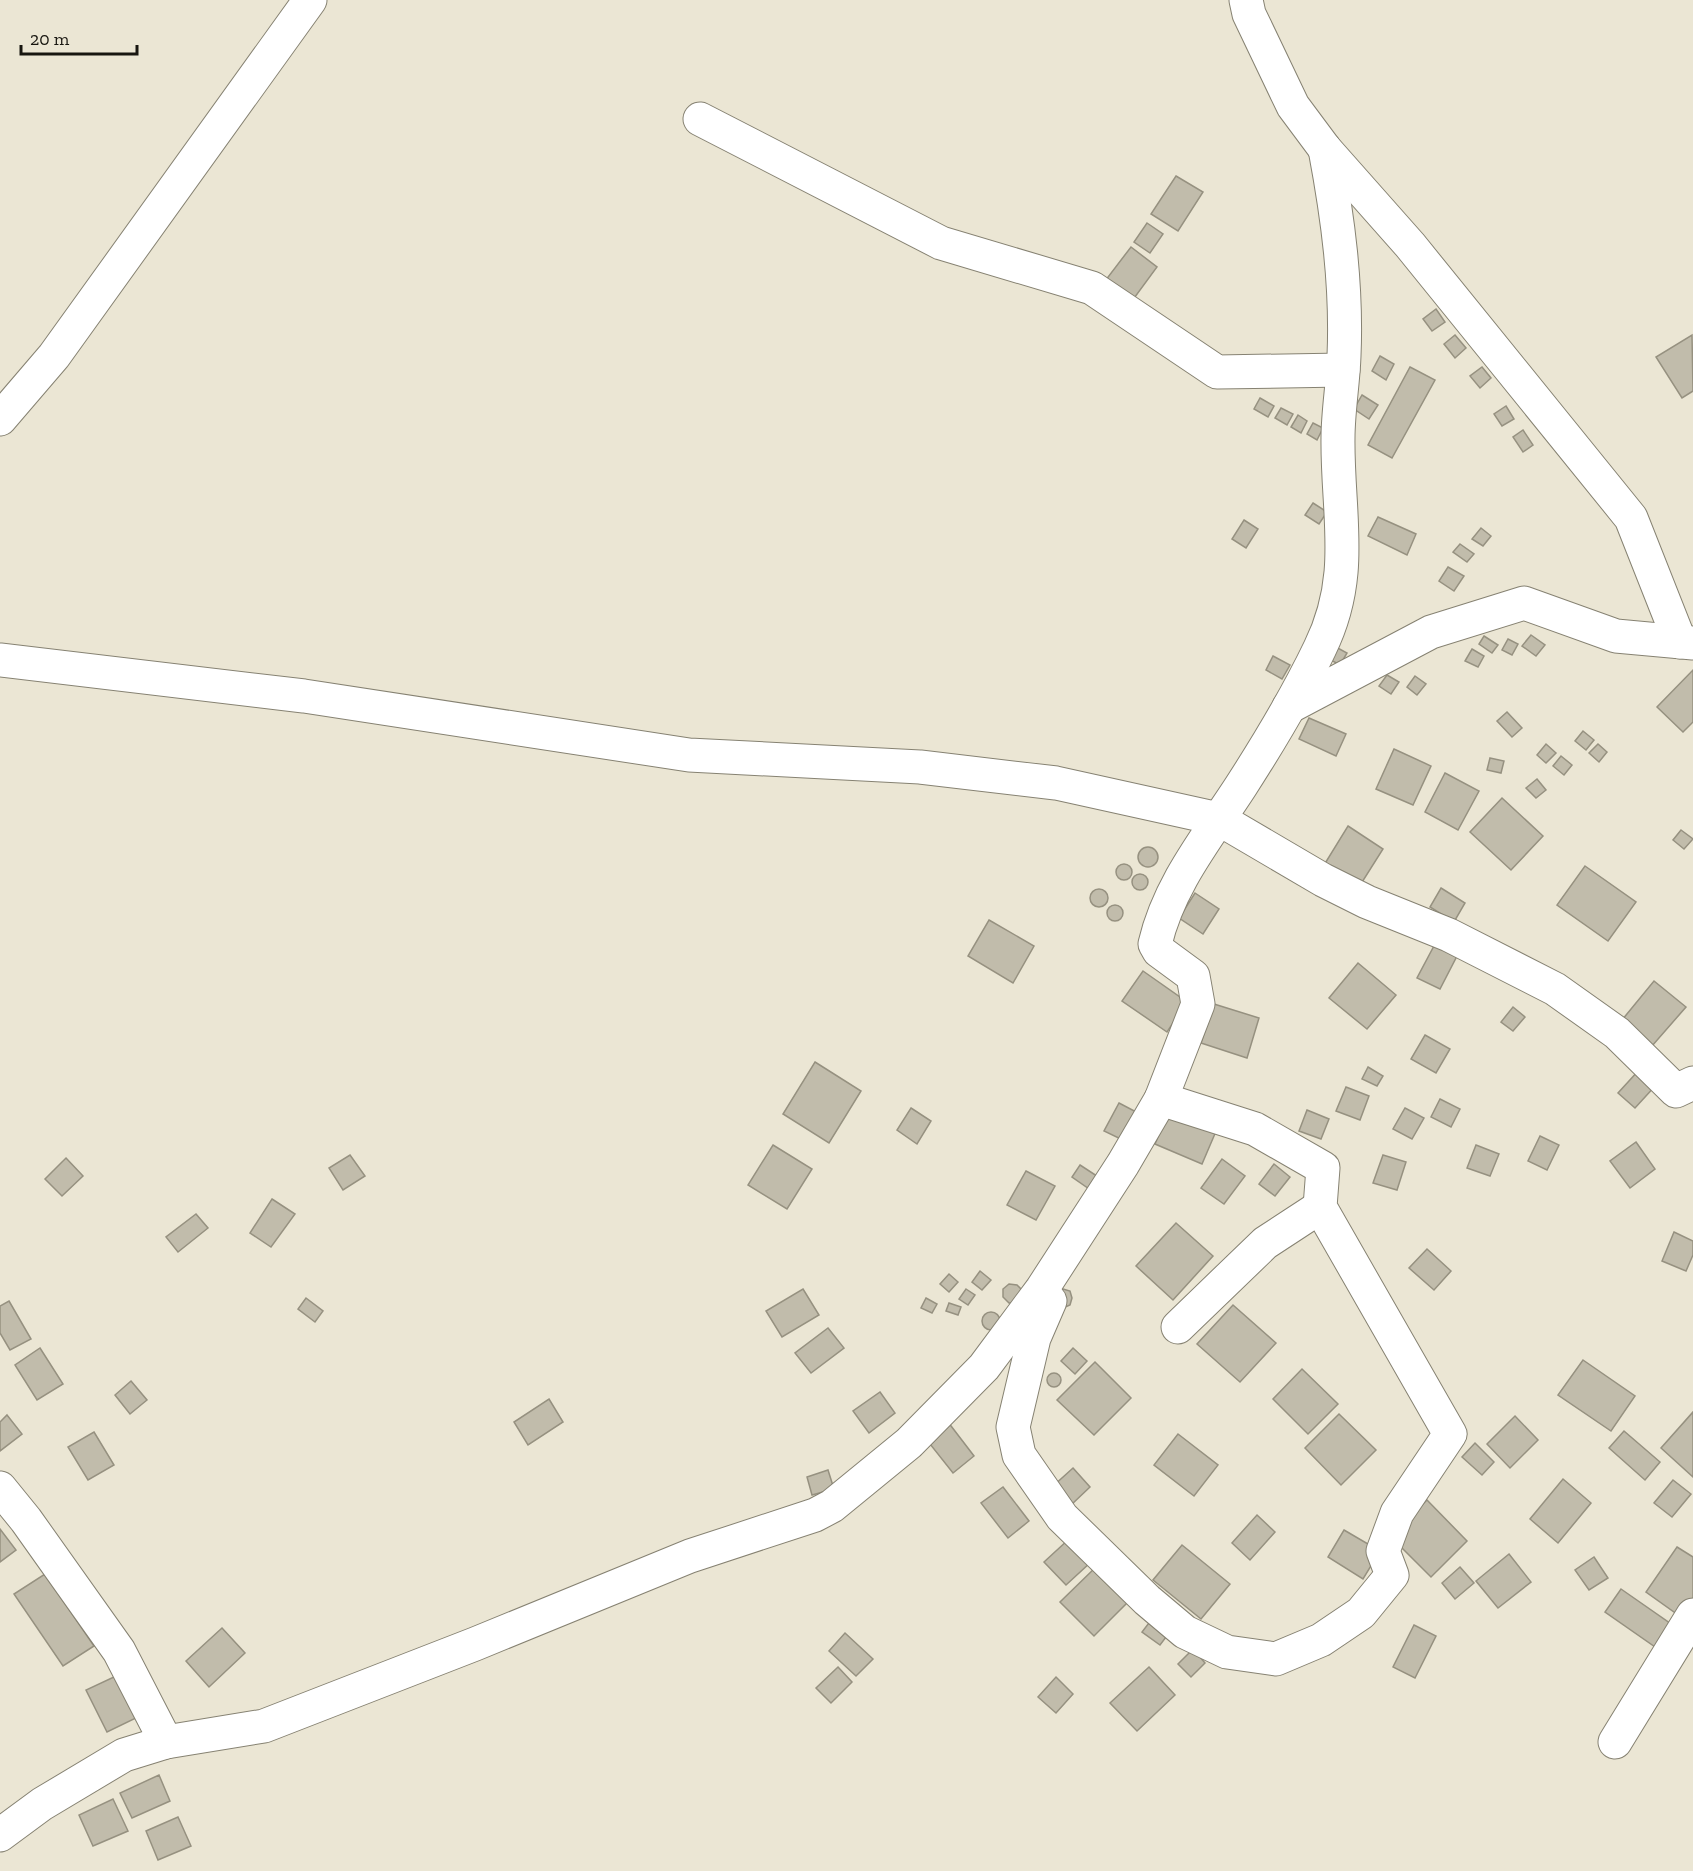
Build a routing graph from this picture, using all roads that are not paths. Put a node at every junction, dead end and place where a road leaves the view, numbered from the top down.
1 (310, 0) edge
2 (1246, 0) edge
3 (700, 119) dead end
4 (1325, 149) junction
5 (1343, 369) junction
6 (0, 419) edge
7 (1687, 643) edge
8 (0, 660) edge
9 (1289, 707) junction
10 (1219, 819) junction
11 (1693, 1083) edge
12 (1161, 1099) junction
13 (1320, 1207) junction
14 (1042, 1290) junction
15 (1178, 1327) dead end
16 (0, 1488) edge
17 (1693, 1615) edge
18 (166, 1742) junction
19 (1615, 1742) dead end
20 (0, 1835) edge

1 - 6 street
2 - 4 street
3 - 5 street
4 - 5 street
4 - 7 street
5 - 9 street
7 - 9 street
8 - 10 street
9 - 10 street
10 - 11 street
10 - 12 street
12 - 13 street
12 - 14 street
13 - 14 street
13 - 15 street
14 - 18 street
16 - 18 street
17 - 19 street
18 - 20 street

